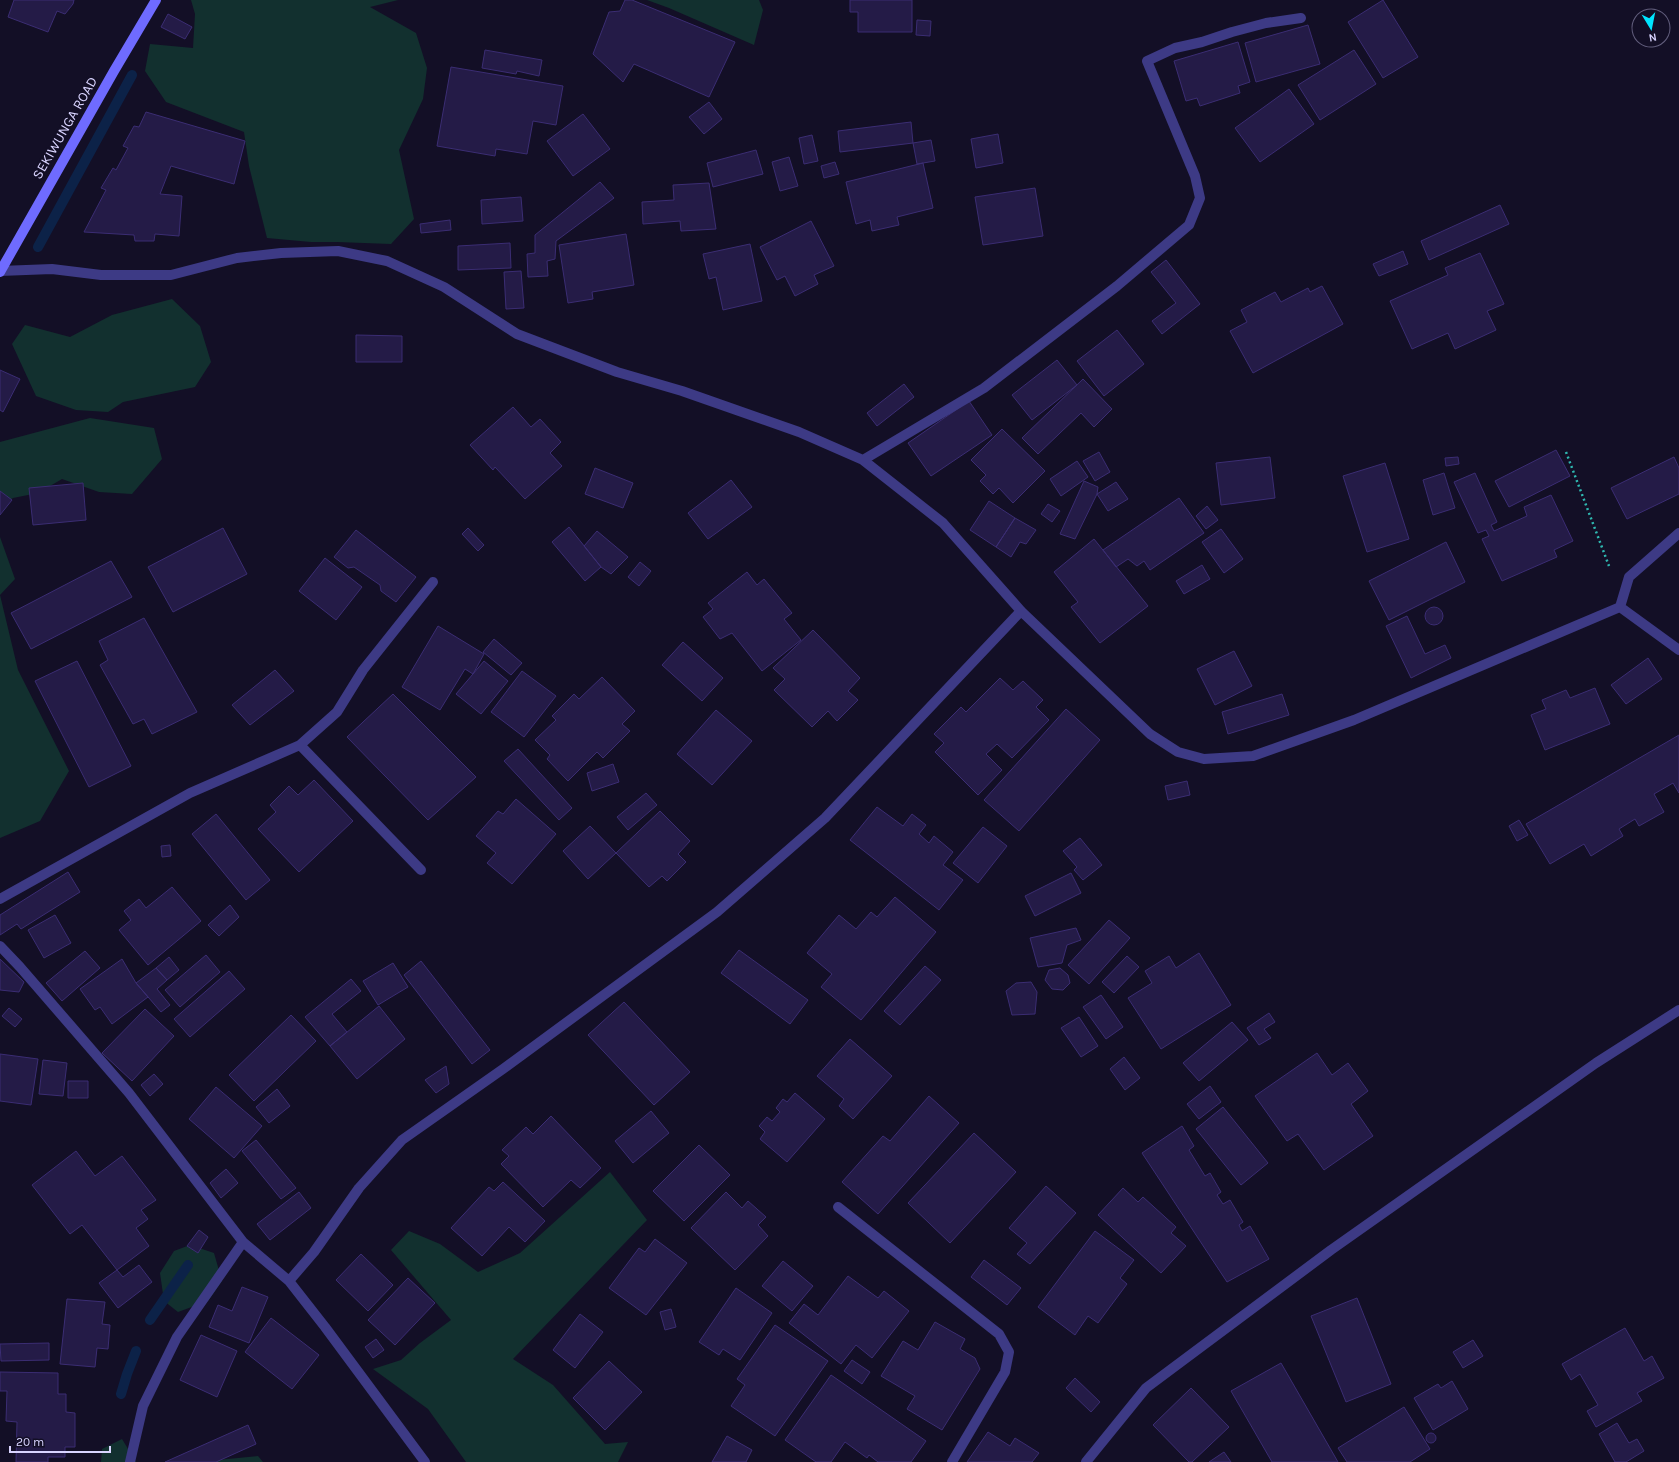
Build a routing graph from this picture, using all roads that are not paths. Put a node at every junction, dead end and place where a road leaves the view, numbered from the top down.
1 (156, 0) edge
2 (1301, 18) dead end
3 (0, 271) edge
4 (864, 460) junction
5 (1679, 533) edge
6 (433, 582) dead end
7 (1620, 607) junction
8 (1021, 611) junction
9 (1679, 650) edge
10 (300, 745) junction
11 (421, 870) dead end
12 (0, 900) edge
13 (0, 946) edge
14 (1679, 1010) edge
15 (838, 1207) dead end
16 (243, 1242) junction
17 (289, 1281) junction
18 (130, 1462) edge
19 (424, 1462) edge
20 (952, 1462) edge
21 (1086, 1462) edge

1 - 3 main road, SEKIWUNGA ROAD
2 - 4 street
3 - 4 street
4 - 8 street
5 - 7 street
6 - 10 street
7 - 8 street
7 - 9 street
8 - 17 street
10 - 11 street
10 - 12 street
13 - 16 street
14 - 21 street
15 - 20 street
16 - 17 street
16 - 18 street
17 - 19 street

